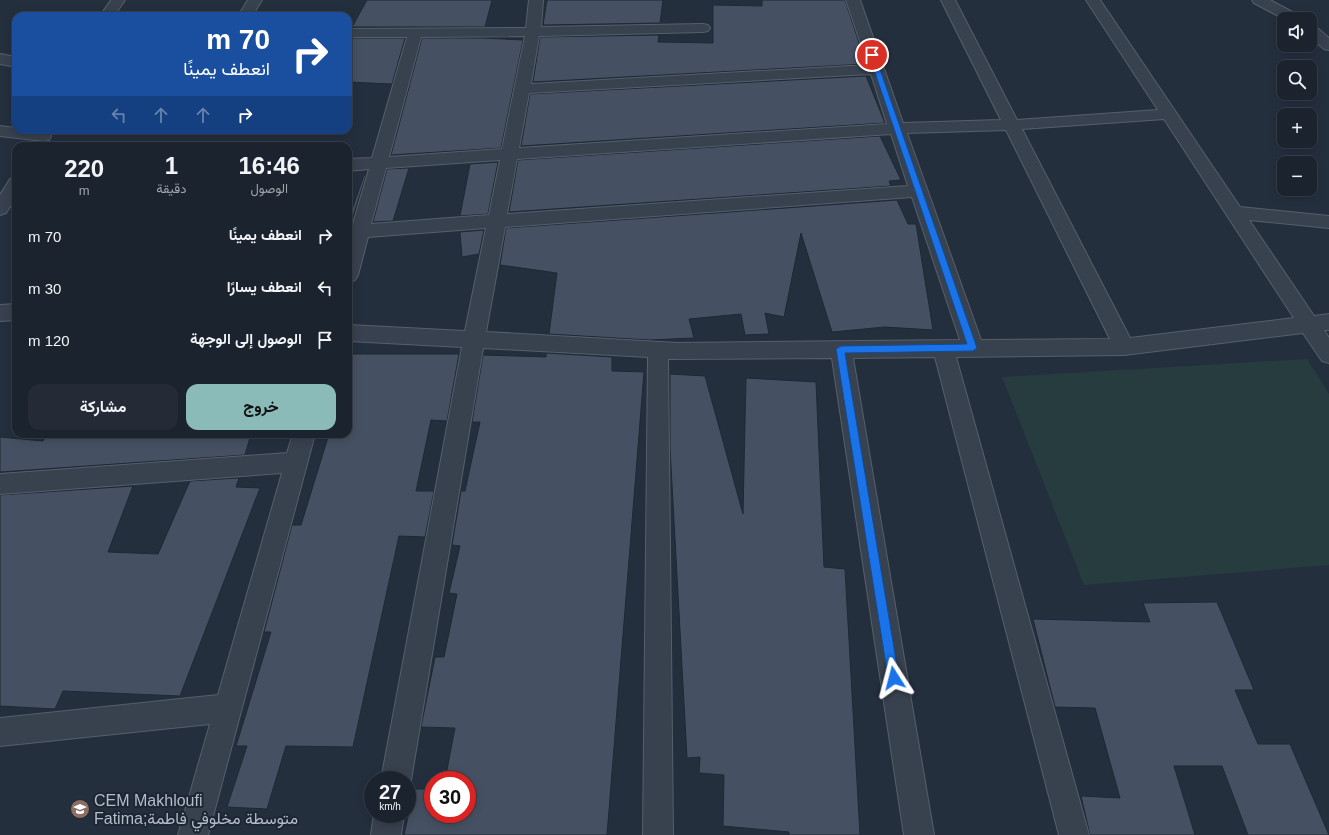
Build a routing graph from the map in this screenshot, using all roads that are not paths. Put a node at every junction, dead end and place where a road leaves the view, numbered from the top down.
1 (118, 0) edge
2 (255, 0) edge
3 (536, 0) edge
4 (852, 0) edge
5 (948, 0) edge
6 (1093, 0) edge
7 (1259, 0) edge
8 (110, 12) edge
9 (248, 12) edge
10 (1282, 12) edge
11 (703, 28) dead end
12 (1317, 30) edge
13 (533, 32) junction
14 (352, 34) edge
15 (415, 34) junction
16 (1329, 46) edge
17 (0, 59) edge
18 (12, 61) edge
19 (876, 69) junction
20 (522, 89) junction
21 (1169, 114) junction
22 (1011, 125) junction
23 (897, 128) junction
24 (0, 131) edge
25 (12, 133) edge
26 (18, 134) edge
27 (42, 138) edge
28 (510, 154) junction
29 (379, 163) junction
30 (352, 165) edge
31 (12, 189) edge
32 (918, 191) junction
33 (1, 207) edge
34 (1233, 212) junction
35 (497, 220) junction
36 (1329, 222) edge
37 (360, 231) junction
38 (352, 260) edge
39 (12, 312) edge
40 (0, 313) edge
41 (1329, 322) edge
42 (1309, 326) junction
43 (352, 333) edge
44 (474, 340) junction
45 (1124, 347) junction
46 (943, 348) junction
47 (973, 348) junction
48 (841, 349) junction
49 (658, 350) junction
50 (1329, 355) edge
51 (303, 438) edge
52 (296, 462) junction
53 (0, 484) edge
54 (228, 708) junction
55 (0, 732) edge
56 (398, 771) edge
57 (388, 823) edge
58 (193, 835) edge
59 (386, 835) edge
60 (658, 835) edge
61 (919, 835) edge
62 (1074, 835) edge

1 - 8 street
2 - 9 street
3 - 13 street
4 - 19 street
5 - 22 street
6 - 21 street
7 - 10 street
11 - 13 street
12 - 16 street
13 - 15 street
13 - 20 street
14 - 15 street
15 - 29 street
17 - 18 street
19 - 20 street
19 - 23 street
20 - 28 street
21 - 22 street
21 - 34 street
22 - 23 street
22 - 45 street
23 - 28 street
23 - 32 street
24 - 25 street
26 - 27 street
28 - 29 street
28 - 35 street
29 - 30 street
29 - 37 street
31 - 33 street
32 - 35 street
32 - 47 street
34 - 36 street
34 - 42 street
35 - 37 street
35 - 44 street
37 - 38 street
39 - 40 street
41 - 42 street
42 - 45 street
42 - 50 street
43 - 44 street
44 - 49 street
44 - 56 street
45 - 47 street
46 - 47 street
46 - 48 street
46 - 62 street
48 - 49 street
48 - 61 street
49 - 60 street
51 - 52 street
52 - 53 street
52 - 54 street
54 - 55 street
54 - 58 street
57 - 59 street

